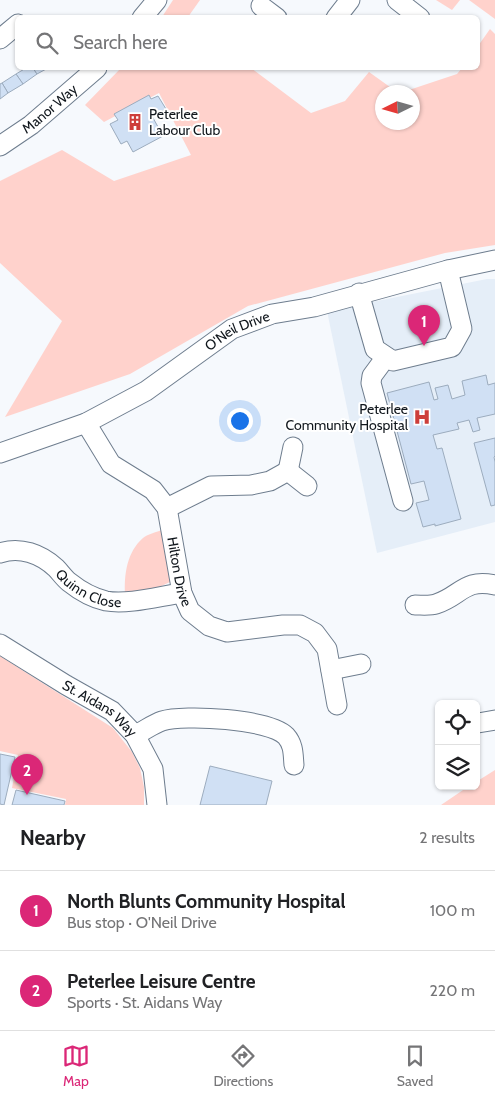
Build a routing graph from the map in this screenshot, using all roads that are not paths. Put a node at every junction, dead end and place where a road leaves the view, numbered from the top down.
1 (157, 0) edge
2 (350, 0) edge
3 (397, 0) edge
4 (261, 6) dead end
5 (144, 15) edge
6 (273, 15) edge
7 (338, 15) edge
8 (416, 15) edge
9 (15, 26) edge
10 (0, 39) edge
11 (95, 70) edge
12 (0, 146) edge
13 (495, 260) edge
14 (448, 270) junction
15 (359, 294) junction
16 (386, 357) junction
17 (86, 423) junction
18 (293, 448) dead end
19 (0, 453) edge
20 (288, 471) junction
21 (307, 486) dead end
22 (403, 501) dead end
23 (168, 508) junction
24 (1, 547) edge
25 (495, 585) edge
26 (182, 593) junction
27 (429, 609) dead end
28 (0, 644) edge
29 (360, 664) dead end
30 (331, 670) junction
31 (337, 705) dead end
32 (135, 736) junction
33 (294, 765) dead end
34 (157, 805) edge

1 - 5 street
2 - 7 street
3 - 8 street
4 - 6 street
9 - 10 street
11 - 12 street, Manor Way
13 - 14 street, O'Neil Drive
14 - 15 street, O'Neil Drive
14 - 16 street
15 - 16 street
15 - 17 street, O'Neil Drive
16 - 22 street
17 - 19 street, O'Neil Drive
17 - 23 street
18 - 20 street
20 - 21 street
20 - 23 street
23 - 26 street, Hilton Drive
24 - 26 street, Quinn Close
25 - 27 street
26 - 30 street, Hilton Drive
28 - 32 street, St. Aidans Way
29 - 30 street
30 - 31 street, Hilton Drive
32 - 33 street
32 - 34 street, St. Aidans Way

